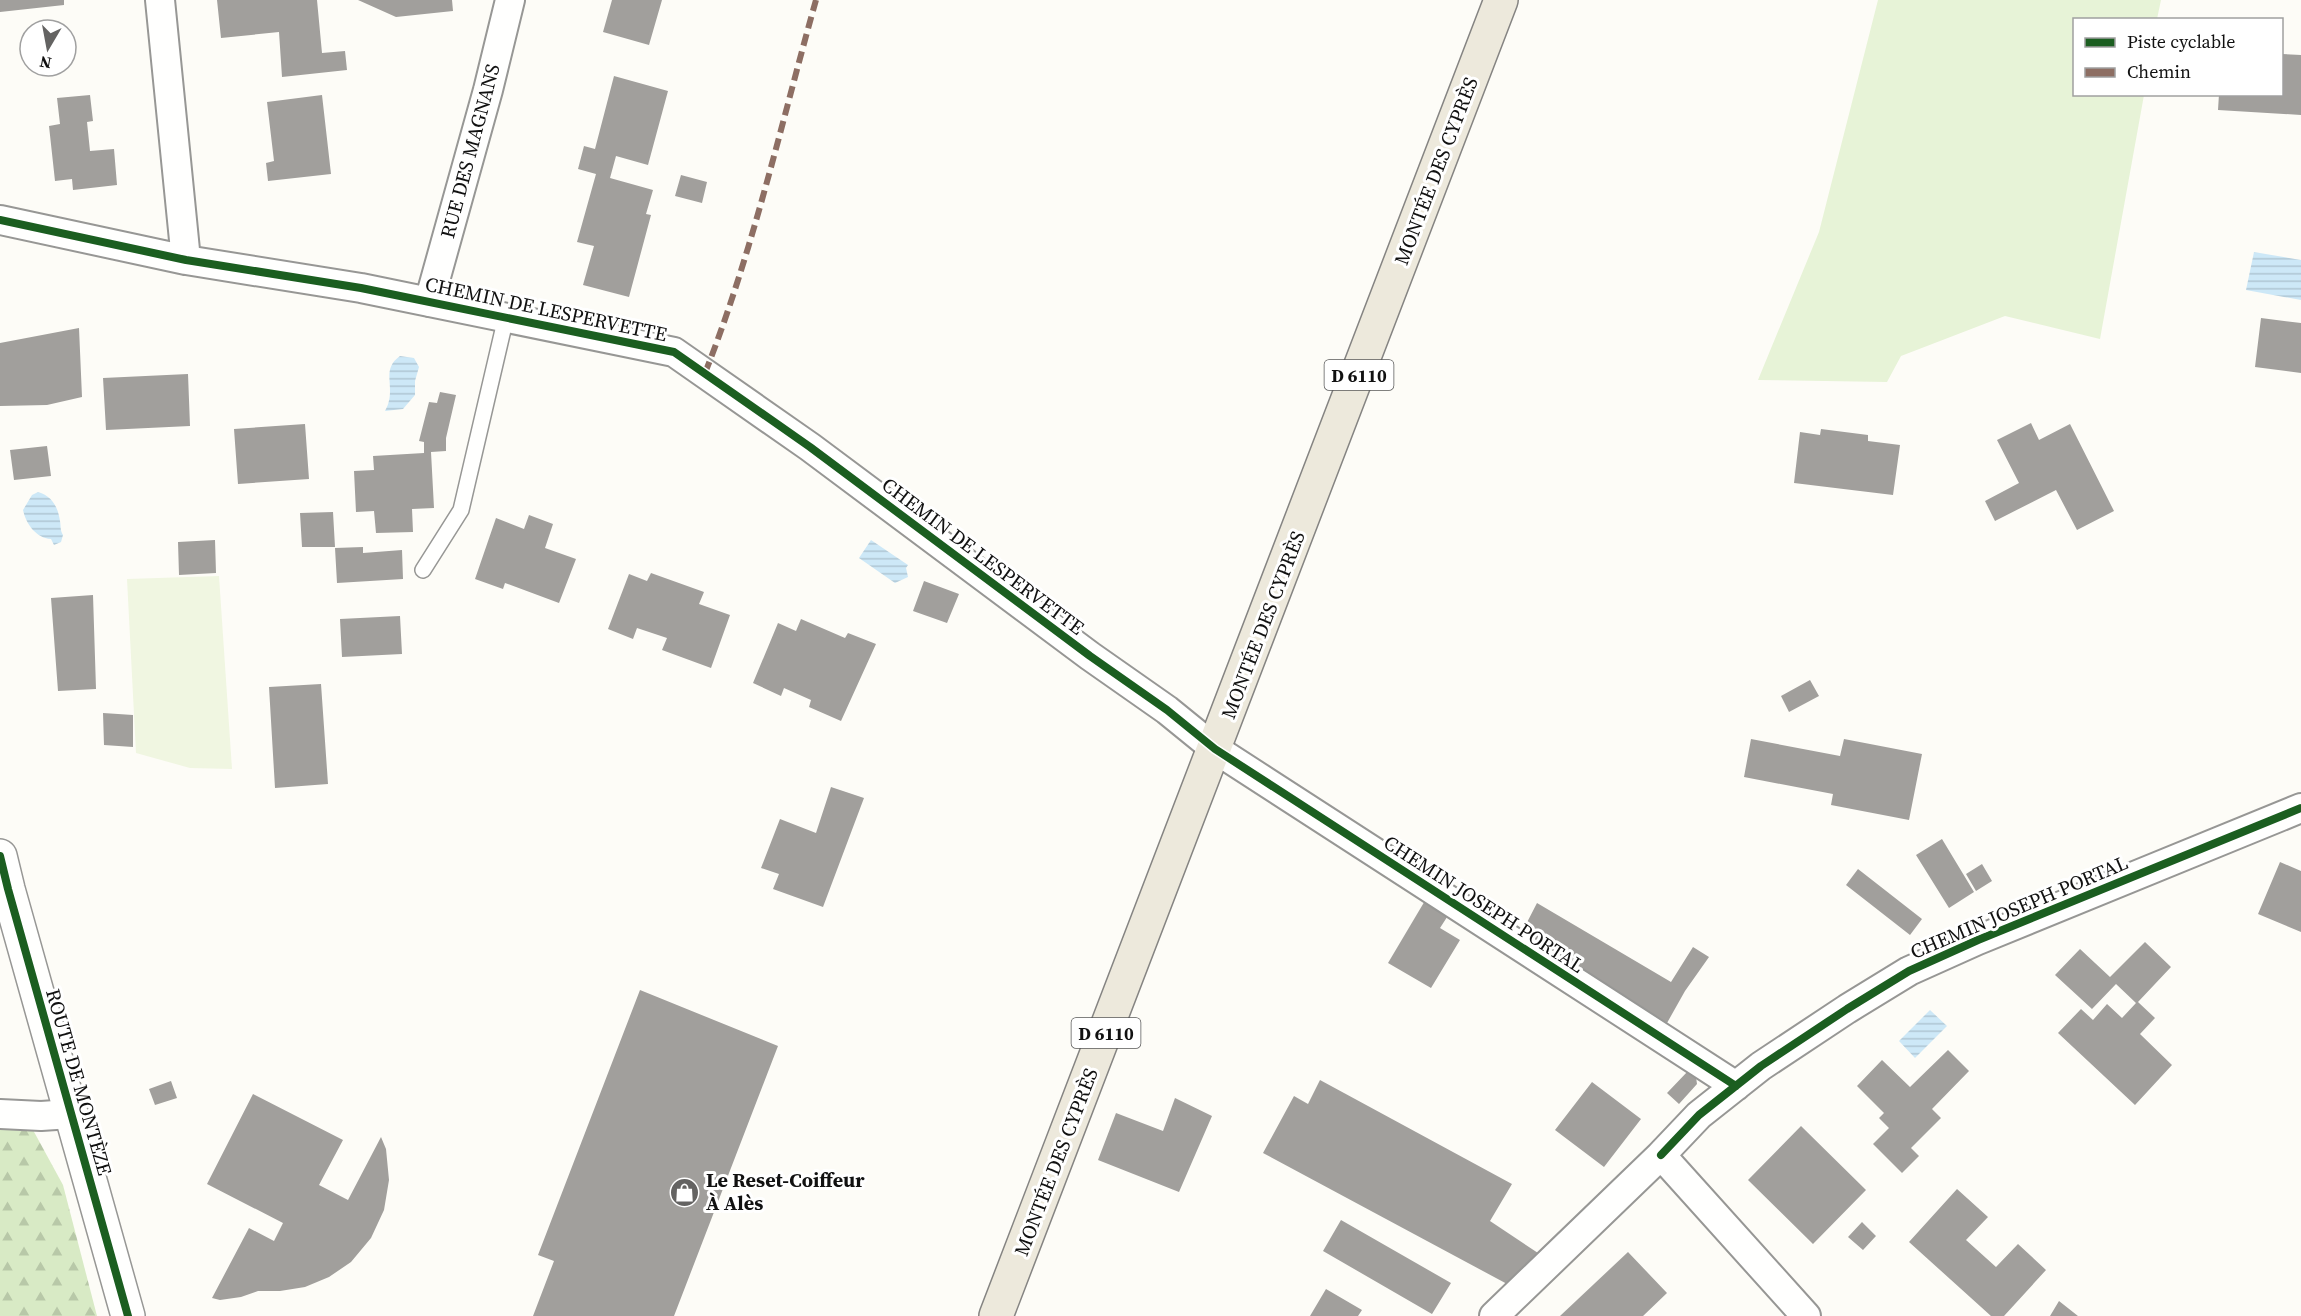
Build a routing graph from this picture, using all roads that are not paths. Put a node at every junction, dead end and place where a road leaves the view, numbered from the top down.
1 (160, 0) edge
2 (510, 0) edge
3 (1501, 0) edge
4 (0, 220) edge
5 (186, 260) junction
6 (429, 302) junction
7 (506, 317) junction
8 (423, 570) dead end
9 (1215, 749) junction
10 (2301, 808) edge
11 (0, 856) edge
12 (1736, 1086) junction
13 (0, 1114) edge
14 (71, 1114) junction
15 (1661, 1155) junction
16 (128, 1316) edge
17 (996, 1316) edge
18 (1494, 1316) edge
19 (1806, 1316) edge

1 - 5 street
2 - 6 street, RUE DES MAGNANS
3 - 9 main road, MONTÉE DES CYPRÈS / D 6110
4 - 5 street, CHEMIN DE LESPERVETTE
5 - 6 street, CHEMIN DE LESPERVETTE
6 - 7 street, CHEMIN DE LESPERVETTE
7 - 8 lane
7 - 9 street, CHEMIN DE LESPERVETTE
9 - 12 street, CHEMIN JOSEPH PORTAL
9 - 17 main road, MONTÉE DES CYPRÈS / D 6110
10 - 12 street, CHEMIN JOSEPH PORTAL
11 - 14 street, ROUTE DE MONTÈZE
12 - 15 street, CHEMIN JOSEPH PORTAL
13 - 14 street
14 - 16 street, ROUTE DE MONTÈZE
15 - 18 street, CHEMIN JOSEPH PORTAL
15 - 19 street

